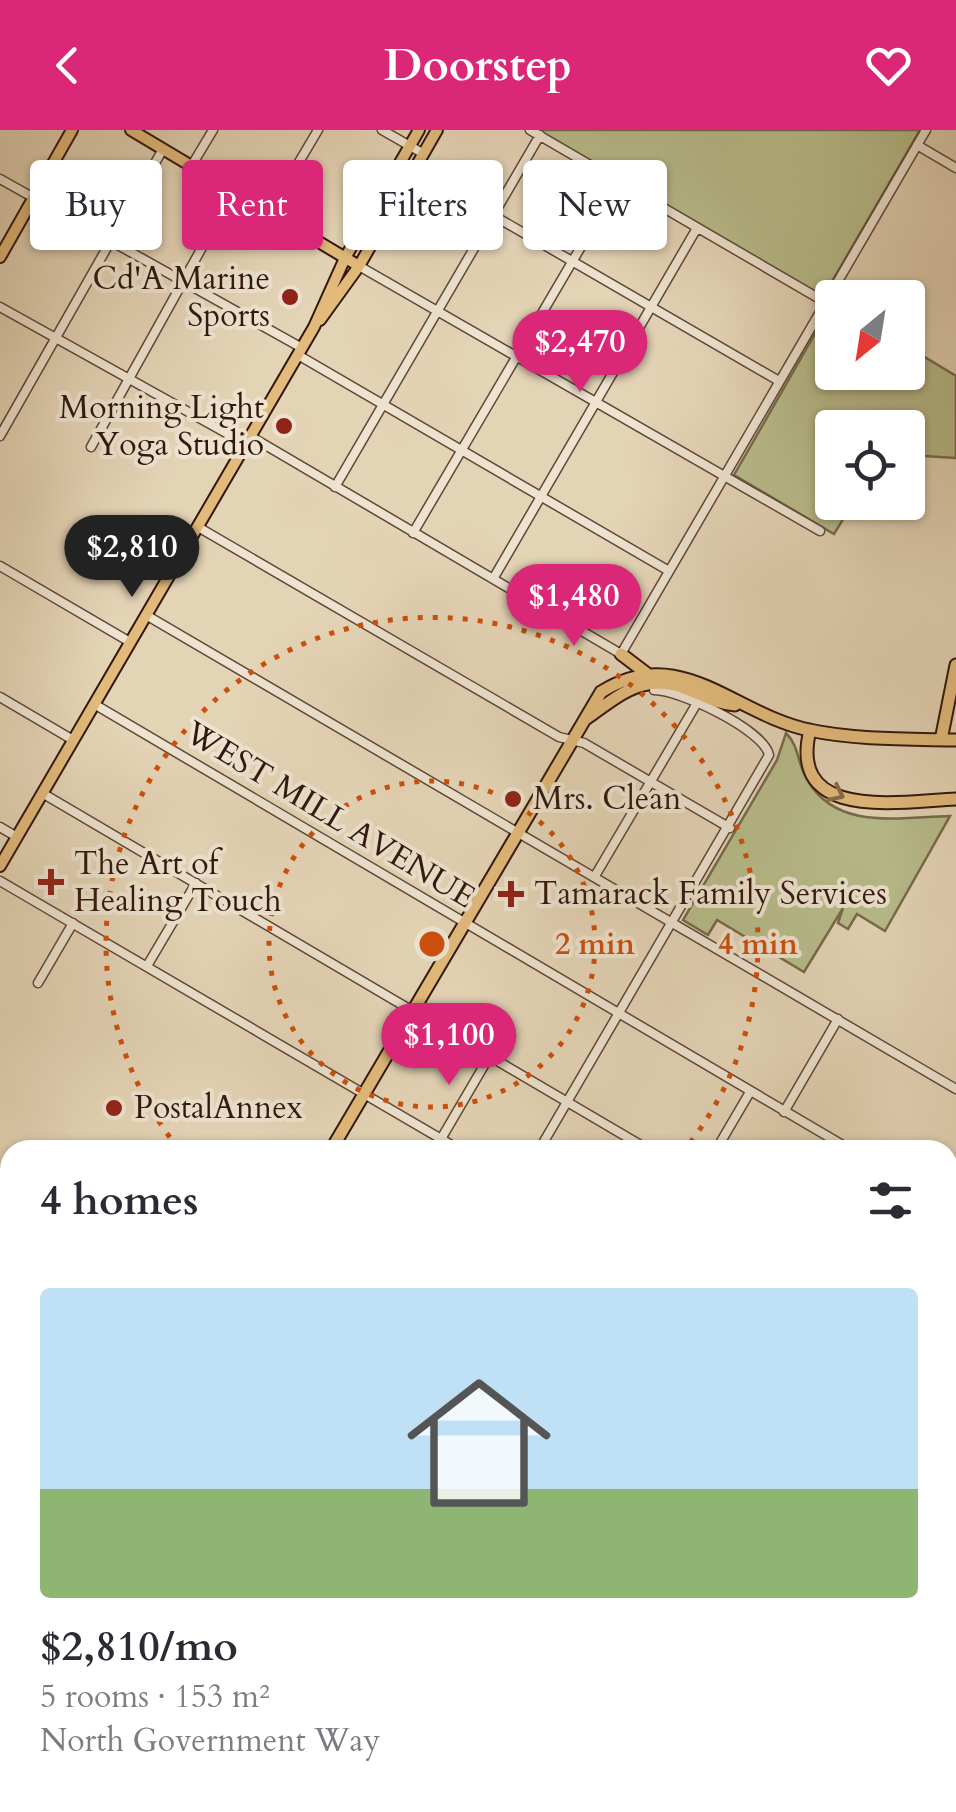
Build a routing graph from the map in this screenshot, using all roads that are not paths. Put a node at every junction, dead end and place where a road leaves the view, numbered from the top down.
1 (72, 130) edge
2 (131, 130) edge
3 (212, 130) edge
4 (318, 130) edge
5 (382, 130) edge
6 (419, 130) edge
7 (437, 130) edge
8 (530, 130) edge
9 (926, 130) edge
10 (540, 136) junction
11 (917, 145) junction
12 (410, 146) junction
13 (164, 149) junction
14 (424, 154) junction
15 (55, 160) edge
16 (157, 160) edge
17 (183, 160) edge
18 (195, 160) edge
19 (300, 160) edge
20 (401, 160) edge
21 (421, 160) edge
22 (581, 160) edge
23 (956, 168) edge
24 (0, 179) edge
25 (30, 196) edge
26 (503, 200) edge
27 (30, 203) edge
28 (667, 210) edge
29 (503, 221) edge
30 (698, 228) junction
31 (323, 244) edge
32 (103, 250) edge
33 (127, 250) edge
34 (199, 250) edge
35 (350, 250) edge
36 (369, 250) edge
37 (474, 250) edge
38 (580, 250) edge
39 (0, 257) edge
40 (346, 258) junction
41 (573, 262) junction
42 (360, 266) junction
43 (182, 280) junction
44 (838, 280) edge
45 (815, 296) edge
46 (0, 307) edge
47 (652, 308) junction
48 (438, 312) junction
49 (815, 319) edge
50 (314, 327) junction
51 (54, 338) junction
52 (300, 351) junction
53 (518, 358) junction
54 (129, 379) junction
55 (779, 382) junction
56 (597, 404) junction
57 (384, 406) junction
58 (0, 436) edge
59 (248, 440) junction
60 (91, 447) dead end
61 (463, 450) junction
62 (724, 478) junction
63 (336, 487) junction
64 (542, 496) junction
65 (198, 527) junction
66 (414, 532) junction
67 (820, 532) dead end
68 (0, 566) edge
69 (669, 571) junction
70 (492, 579) junction
71 (146, 615) junction
72 (130, 642) junction
73 (621, 654) junction
74 (956, 665) edge
75 (646, 673) junction
76 (620, 680) junction
77 (654, 690) dead end
78 (0, 697) edge
79 (698, 703) junction
80 (94, 704) junction
81 (740, 705) junction
82 (587, 718) junction
83 (810, 730) junction
84 (74, 740) junction
85 (573, 740) junction
86 (941, 740) junction
87 (956, 740) edge
88 (651, 781) junction
89 (42, 794) junction
90 (956, 799) edge
91 (0, 827) edge
92 (730, 828) junction
93 (518, 831) junction
94 (17, 837) junction
95 (0, 866) edge
96 (595, 876) junction
97 (0, 882) edge
98 (196, 883) junction
99 (674, 922) junction
100 (73, 924) junction
101 (464, 924) junction
102 (147, 966) junction
103 (38, 982) dead end
104 (413, 1011) junction
105 (618, 1015) junction
106 (838, 1019) junction
107 (489, 1057) junction
108 (956, 1089) edge
109 (750, 1092) junction
110 (364, 1094) junction
111 (566, 1102) junction
112 (784, 1112) junction
113 (441, 1139) joint
114 (337, 1140) edge
115 (544, 1140) edge
116 (630, 1140) edge
117 (722, 1140) edge
118 (833, 1140) edge

1 - 15 main road
2 - 13 main road
3 - 18 street
4 - 19 street
5 - 12 street
6 - 12 main road
7 - 14 main road
8 - 10 street
9 - 11 street
10 - 22 street
10 - 26 street
11 - 23 street
11 - 44 street
12 - 14 street
12 - 20 main road
13 - 16 street
13 - 17 main road
14 - 21 main road
24 - 25 street
27 - 39 main road
28 - 30 street
29 - 41 street
30 - 45 street
30 - 47 street
31 - 40 main road
32 - 51 street
33 - 43 street
34 - 43 street
35 - 40 main road
36 - 42 main road
37 - 48 street
38 - 41 street
40 - 42 main road
40 - 50 main road
41 - 47 street
41 - 53 street
42 - 48 street
42 - 50 main road
43 - 52 street
43 - 54 street
46 - 51 street
47 - 55 street
47 - 56 street
48 - 53 street
48 - 57 street
49 - 55 street
50 - 52 main road
51 - 54 street
51 - 58 street
52 - 57 street
52 - 59 main road
53 - 56 street
53 - 61 street
54 - 59 street
54 - 60 street
55 - 62 street
56 - 62 street
56 - 64 street
57 - 61 street
57 - 63 street
59 - 63 street
59 - 65 main road
61 - 64 street
61 - 66 street
62 - 67 street
62 - 69 street
63 - 66 street
64 - 69 street
64 - 70 street
65 - 71 main road
65 - 85 street
66 - 70 street
68 - 72 street
69 - 73 street
70 - 73 street
71 - 72 main road
71 - 93 street
72 - 80 main road
73 - 75 highway
73 - 76 highway
74 - 86 highway
75 - 76 highway
75 - 81 highway
76 - 82 highway
77 - 79 street
78 - 84 street
79 - 88 street
79 - 92 street
80 - 84 main road
80 - 101 street, WEST MILL AVENUE
81 - 82 highway
81 - 83 highway
82 - 85 highway
83 - 86 highway
83 -> 90 highway
84 - 89 main road
85 - 88 street
85 - 93 highway
86 - 87 highway
88 - 92 street
88 - 96 street
89 - 94 main road
89 - 98 street
91 - 94 street
92 - 99 street
93 - 96 street
93 - 101 highway
94 - 95 main road
96 - 99 street
97 - 100 street
98 - 102 street
98 - 104 street
99 - 105 street
99 - 106 street
100 - 102 street
100 - 103 street
101 - 104 highway
101 - 105 street, WEST MILL AVENUE
102 - 110 street
104 - 107 street
104 - 110 highway
105 - 109 street, WEST MILL AVENUE
105 - 111 street
106 - 108 street
106 - 112 street
107 - 111 street
107 - 113 street
109 - 112 street, WEST MILL AVENUE
109 - 117 street
110 - 113 street
110 - 114 highway
111 - 115 street
111 - 116 street
112 - 118 street, WEST MILL AVENUE

